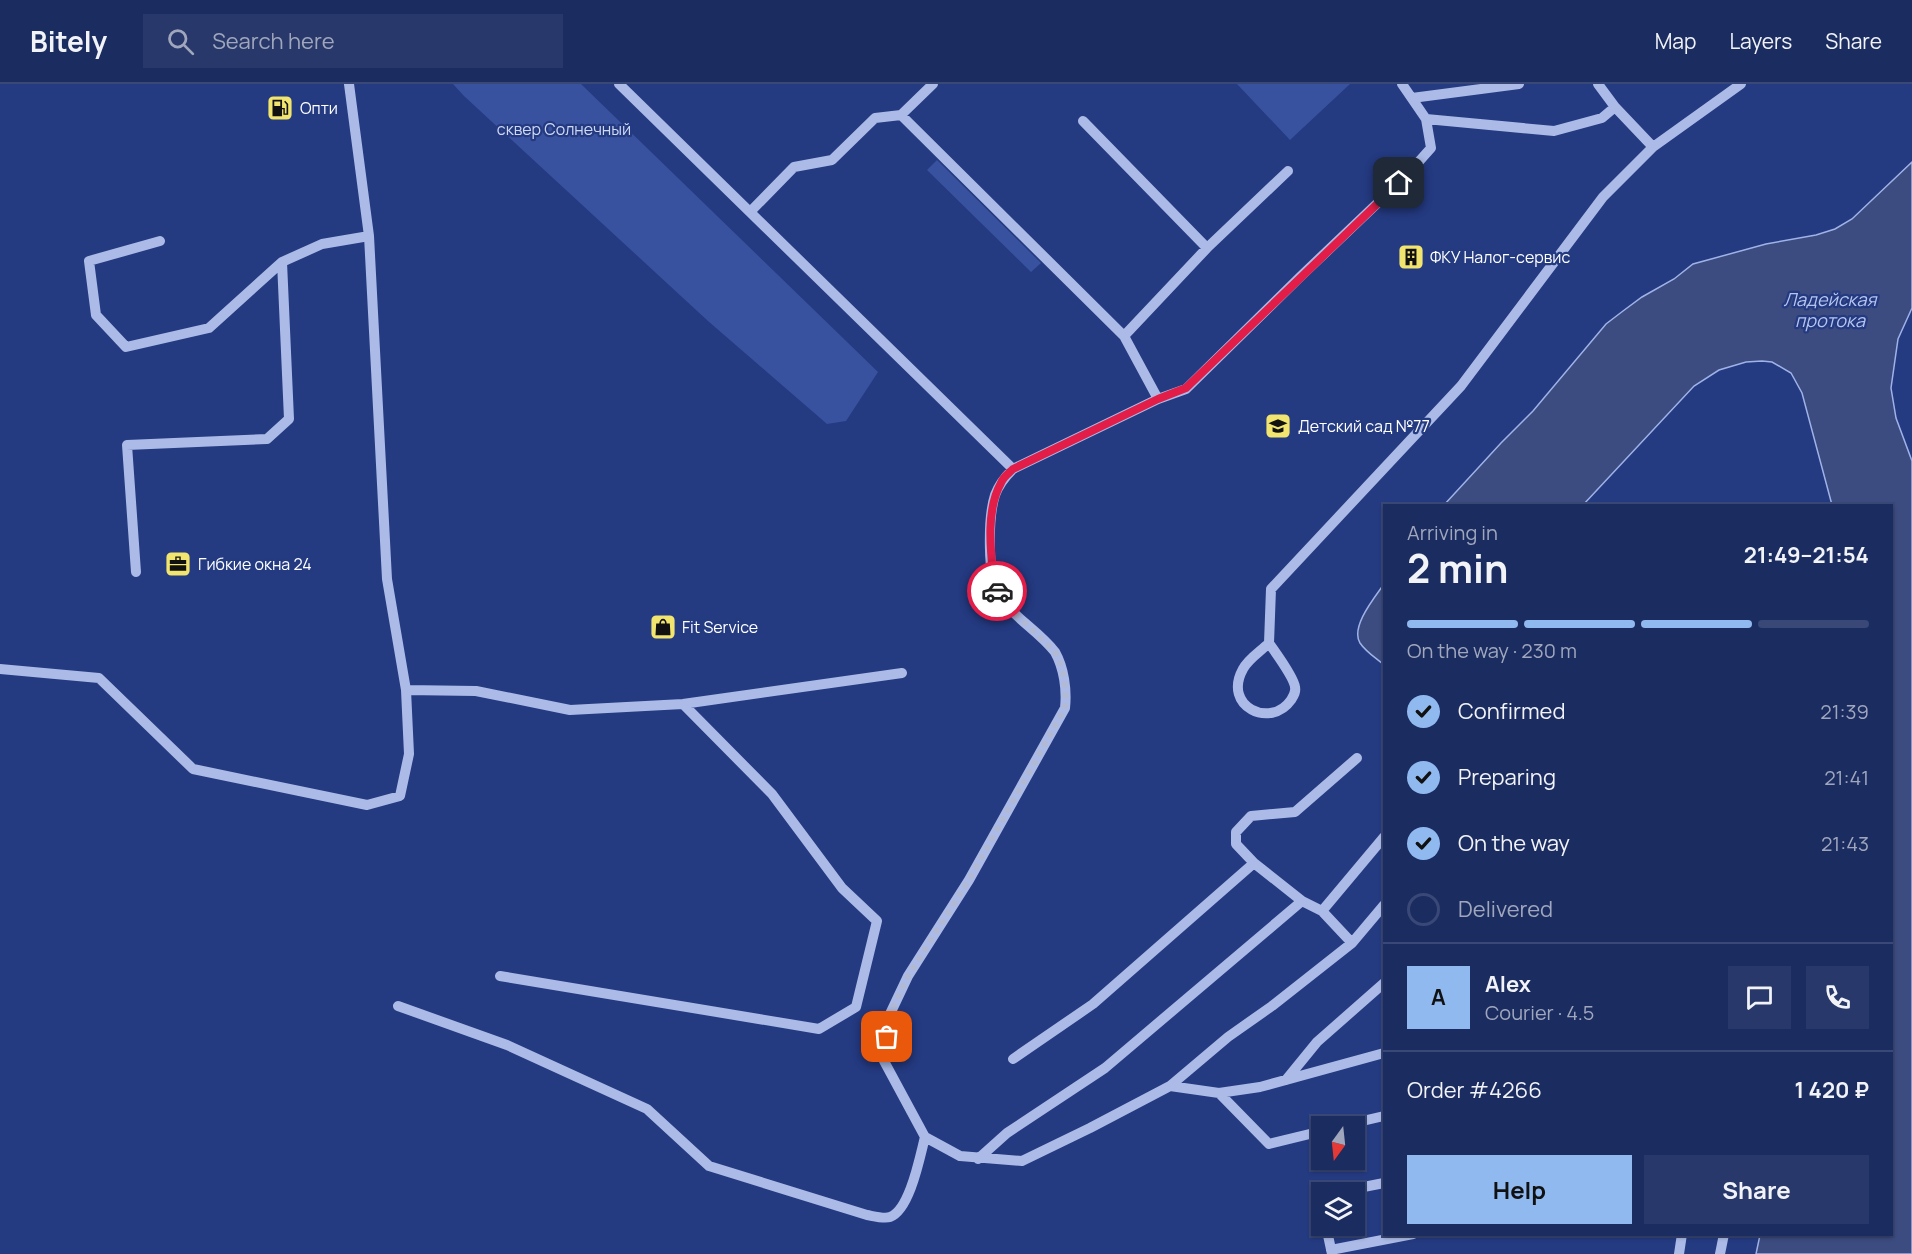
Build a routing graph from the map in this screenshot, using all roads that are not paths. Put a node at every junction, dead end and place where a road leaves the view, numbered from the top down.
1 (349, 84) edge
2 (619, 84) edge
3 (933, 84) edge
4 (1402, 84) edge
5 (1519, 84) edge
6 (1598, 84) edge
7 (1741, 84) edge
8 (1448, 88) edge
9 (1412, 98) junction
10 (1615, 107) junction
11 (901, 115) junction
12 (1426, 119) junction
13 (1083, 121) dead end
14 (1653, 147) junction
15 (1288, 171) dead end
16 (750, 212) junction
17 (369, 236) junction
18 (160, 241) dead end
19 (1207, 248) junction
20 (282, 262) junction
21 (1124, 336) junction
22 (1158, 399) junction
23 (1013, 469) junction
24 (136, 572) dead end
25 (1269, 643) junction
26 (0, 669) edge
27 (902, 673) dead end
28 (406, 690) junction
29 (683, 704) junction
30 (1357, 758) dead end
31 (1383, 838) edge
32 (1254, 863) junction
33 (1302, 901) junction
34 (1383, 906) edge
35 (1322, 911) junction
36 (1352, 943) junction
37 (500, 976) dead end
38 (1383, 984) edge
39 (398, 1006) dead end
40 (1383, 1053) edge
41 (1013, 1059) dead end
42 (1285, 1081) junction
43 (1170, 1086) junction
44 (1219, 1093) junction
45 (1383, 1116) edge
46 (1365, 1120) edge
47 (1311, 1134) edge
48 (925, 1137) junction
49 (978, 1158) junction
50 (1383, 1183) edge
51 (1365, 1187) edge
52 (1328, 1236) edge
53 (1404, 1236) edge
54 (1682, 1236) edge
55 (1724, 1236) edge
56 (1332, 1252) edge
57 (1679, 1254) edge
58 (1719, 1254) edge

1 - 17 street
2 - 16 street
3 - 11 street
4 - 9 street
5 - 8 street
6 - 10 street
7 - 14 street
8 - 9 street
9 - 12 street
10 - 12 street
10 - 14 street
11 - 16 street
11 - 21 street
12 - 22 street
13 - 19 street
14 - 25 street
15 - 19 street
16 - 23 street
17 - 20 street
17 - 28 street
18 - 20 street
19 - 21 street
20 - 24 street
21 - 22 street
22 - 23 street
23 - 48 street
25 - 25 street
26 - 28 street
27 - 29 street
28 - 29 street
29 - 37 street
30 - 32 street
31 - 35 street
32 - 33 street
32 - 41 street
33 - 35 street
33 - 49 street
34 - 36 street
35 - 36 street
36 - 43 street
38 - 42 street
39 - 48 street
40 - 42 street
42 - 44 street
43 - 44 street
43 - 49 street
44 - 47 street
45 - 46 street
48 - 49 street
50 - 51 street
52 - 56 street
53 - 56 street
54 - 57 street
55 - 58 street

